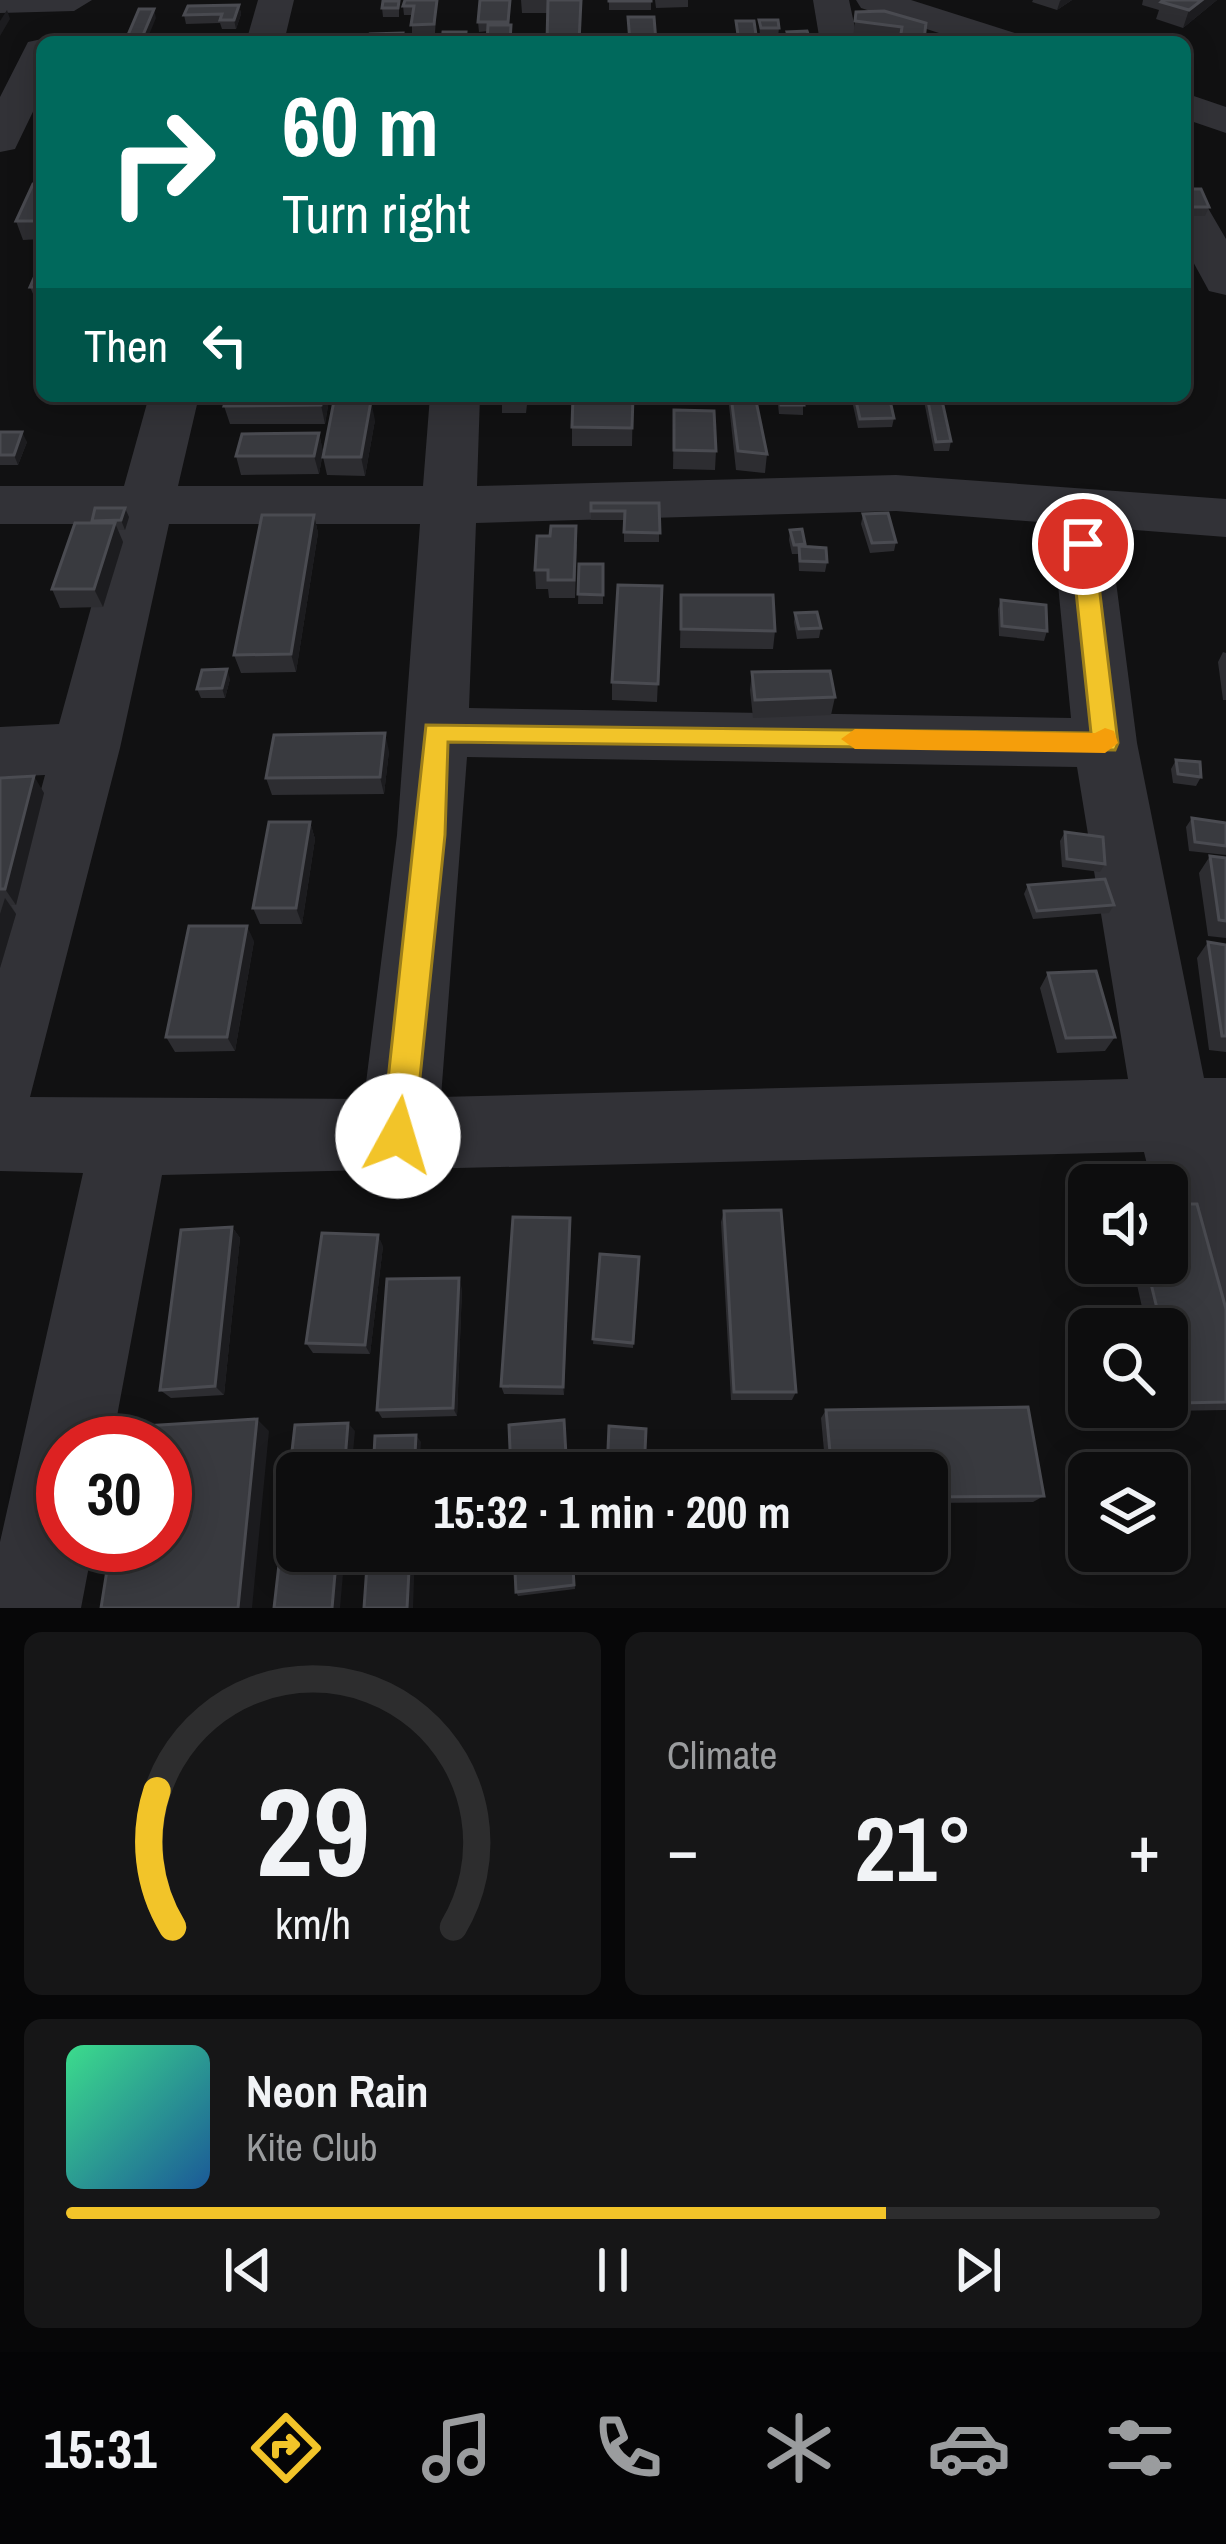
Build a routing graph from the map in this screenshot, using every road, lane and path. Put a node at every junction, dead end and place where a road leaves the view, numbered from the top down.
1 (65, 0) edge
2 (74, 0) edge
3 (276, 0) edge
4 (831, 0) edge
5 (874, 0) edge
6 (0, 2) edge
7 (49, 36) edge
8 (267, 36) edge
9 (838, 36) edge
10 (986, 36) edge
11 (36, 62) edge
12 (1191, 107) edge
13 (1226, 122) edge
14 (2, 130) edge
15 (1226, 141) edge
16 (1191, 142) edge
17 (1191, 216) edge
18 (1226, 280) edge
19 (1226, 294) edge
20 (1191, 295) edge
21 (173, 402) edge
22 (454, 402) edge
23 (148, 502) junction
24 (1078, 504) junction
25 (0, 505) edge
26 (445, 505) junction
27 (1226, 518) edge
28 (435, 732) junction
29 (1105, 743) junction
30 (88, 748) junction
31 (0, 752) edge
32 (0, 1079) edge
33 (1199, 1114) edge
34 (0, 1135) edge
35 (398, 1136) junction
36 (130, 1139) junction
37 (1226, 1306) edge
38 (73, 1416) edge
39 (40, 1572) edge
40 (33, 1608) edge

1 - 2 street
1 - 6 street
1 - 7 street
3 - 8 street
4 - 9 street
5 - 10 street
11 - 14 street
12 - 13 street
15 - 16 street
17 - 18 street
19 - 20 street
21 - 23 street
22 - 26 street
23 - 25 street
23 - 26 street
23 - 30 street
24 - 26 street
24 - 27 street
24 - 29 street
26 - 28 street
28 - 29 street
28 - 35 street
29 - 33 street
30 - 31 street
30 - 32 street
33 - 35 street
33 - 37 street
34 - 36 street
35 - 36 street
36 - 38 street
39 - 40 street

